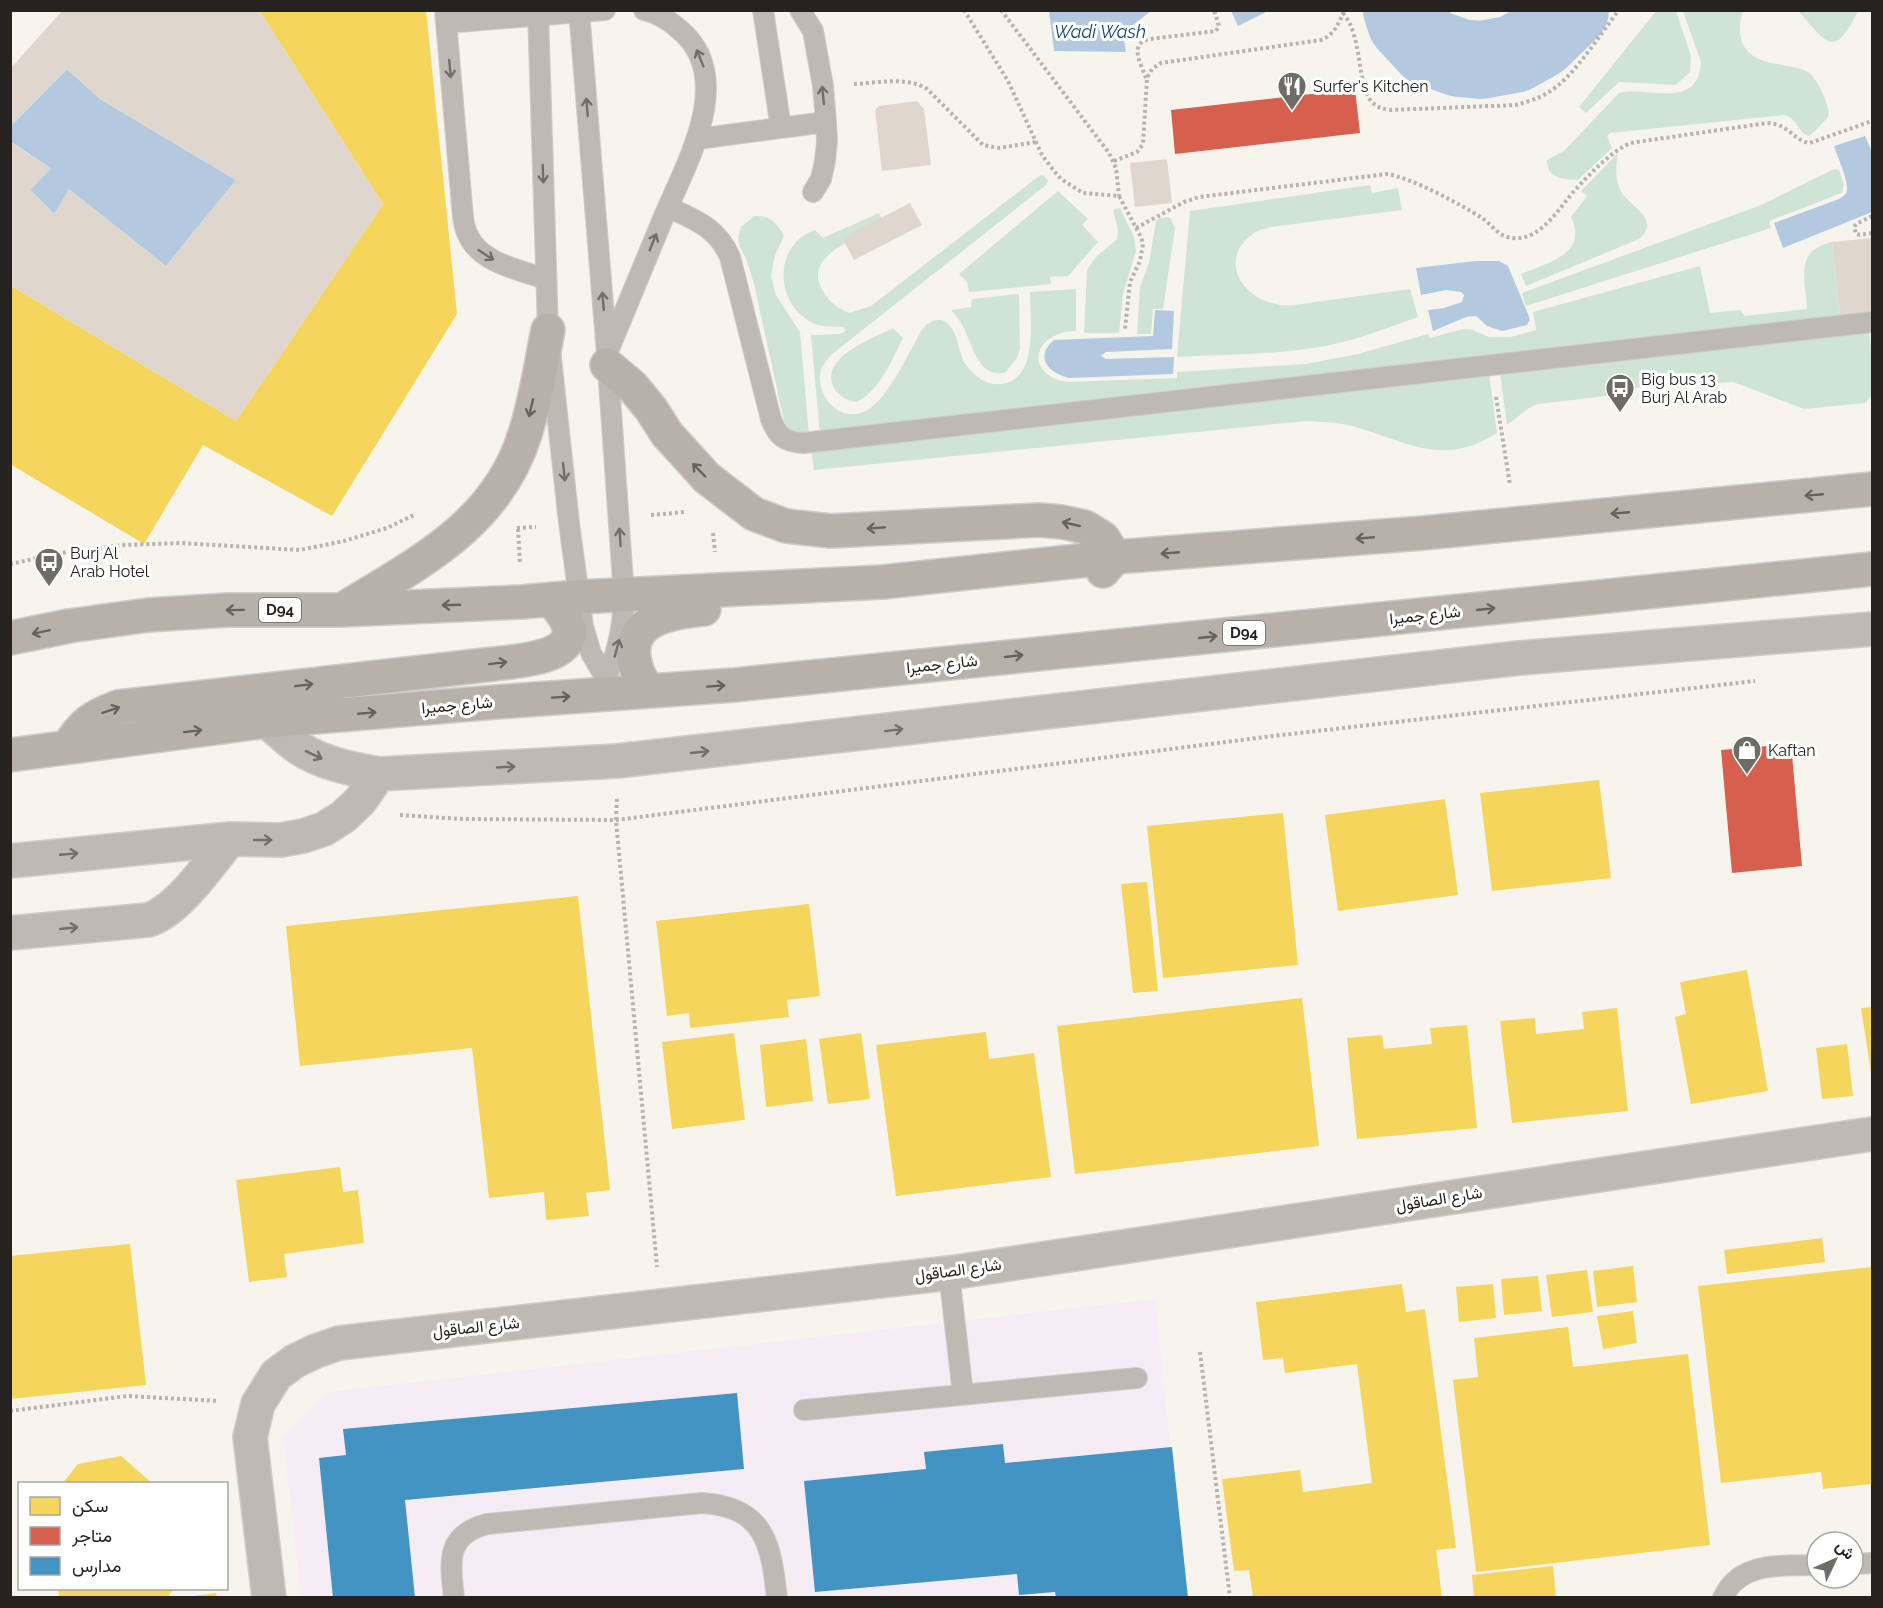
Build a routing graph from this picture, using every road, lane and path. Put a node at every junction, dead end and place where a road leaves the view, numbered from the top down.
1 (605, 10) edge
2 (645, 10) edge
3 (763, 10) edge
4 (800, 10) edge
5 (964, 10) edge
6 (1001, 10) edge
7 (1214, 10) edge
8 (1618, 10) edge
9 (579, 12) edge
10 (1343, 12) edge
11 (538, 14) edge
12 (446, 17) edge
13 (1147, 78) junction
14 (823, 87) junction
15 (1872, 121) edge
16 (826, 122) junction
17 (781, 128) junction
18 (697, 139) junction
19 (1036, 142) junction
20 (1114, 161) junction
21 (813, 192) dead end
22 (1119, 196) junction
23 (668, 207) junction
24 (1872, 216) edge
25 (1136, 228) junction
26 (1872, 233) edge
27 (546, 279) junction
28 (1872, 322) edge
29 (1125, 329) dead end
30 (548, 330) junction
31 (607, 360) junction
32 (1495, 390) dead end
33 (1872, 489) edge
34 (687, 512) dead end
35 (480, 513) junction
36 (416, 514) dead end
37 (618, 519) junction
38 (569, 523) junction
39 (1516, 524) junction
40 (1115, 557) junction
41 (10, 564) edge
42 (1872, 569) edge
43 (624, 596) junction
44 (565, 598) junction
45 (341, 610) junction
46 (1872, 629) edge
47 (10, 638) edge
48 (1758, 681) dead end
49 (605, 689) junction
50 (649, 691) junction
51 (267, 721) junction
52 (68, 747) junction
53 (10, 755) edge
54 (617, 761) junction
55 (379, 774) junction
56 (349, 811) junction
57 (616, 820) junction
58 (230, 839) junction
59 (10, 861) edge
60 (10, 933) edge
61 (1872, 1134) edge
62 (949, 1272) junction
63 (661, 1306) junction
64 (1200, 1352) dead end
65 (1137, 1378) dead end
66 (963, 1394) junction
67 (258, 1404) junction
68 (804, 1410) dead end
69 (10, 1411) edge
70 (1805, 1565) edge
71 (268, 1598) edge
72 (454, 1598) edge
73 (777, 1598) edge
74 (1230, 1598) edge
75 (1723, 1598) edge

1 - 9 lane
18 -> 2 lane
3 - 17 lane
4 - 14 lane
5 - 19 path
6 - 20 path
7 - 13 path
8 - 10 path
9 - 11 lane
31 -> 9 lane
10 - 13 path
11 - 12 lane
11 -> 27 lane
12 -> 27 lane
13 - 20 path
16 -> 14 lane
14 - 19 path
15 - 25 path
16 - 17 lane
16 - 21 lane
17 - 18 lane
18 - 23 lane
19 - 22 path
20 - 22 path
22 - 25 path
23 - 28 lane
31 -> 23 lane
24 - 26 path
25 - 29 path
27 - 30 lane
30 -> 35 main road
30 -> 38 lane
31 - 37 lane
40 -> 31 main road
32 - 39 path
33 -> 39 main road, D94
34 - 37 path
35 - 38 path
35 - 45 main road
36 - 41 path
43 -> 37 lane
38 - 44 lane
39 -> 40 main road, D94
40 - 43 main road, D94
40 - 50 main road
50 -> 42 main road, شارع جميرا / D94
43 - 44 main road, D94
49 -> 43 lane
44 -> 45 main road, D94
44 - 49 lane
52 -> 44 main road
45 -> 47 main road, D94
54 -> 46 street
48 - 57 path
49 - 50 main road, شارع جميرا / D94
51 -> 49 main road, شارع جميرا / D94
52 -> 51 main road, شارع جميرا / D94
51 -> 55 street
52 - 53 main road, شارع جميرا / D94
55 -> 54 street
54 - 57 path
55 - 56 street
56 - 57 path
58 -> 56 street
57 - 63 path
59 -> 58 street
60 -> 58 street
61 - 62 street, شارع الصاقول
62 - 63 street, شارع الصاقول
62 - 66 lane
63 - 67 street, شارع الصاقول
64 - 74 path
65 - 66 lane
66 - 68 lane
67 - 69 path
67 - 71 street, شارع الصاقول
70 - 75 lane
72 - 73 lane

